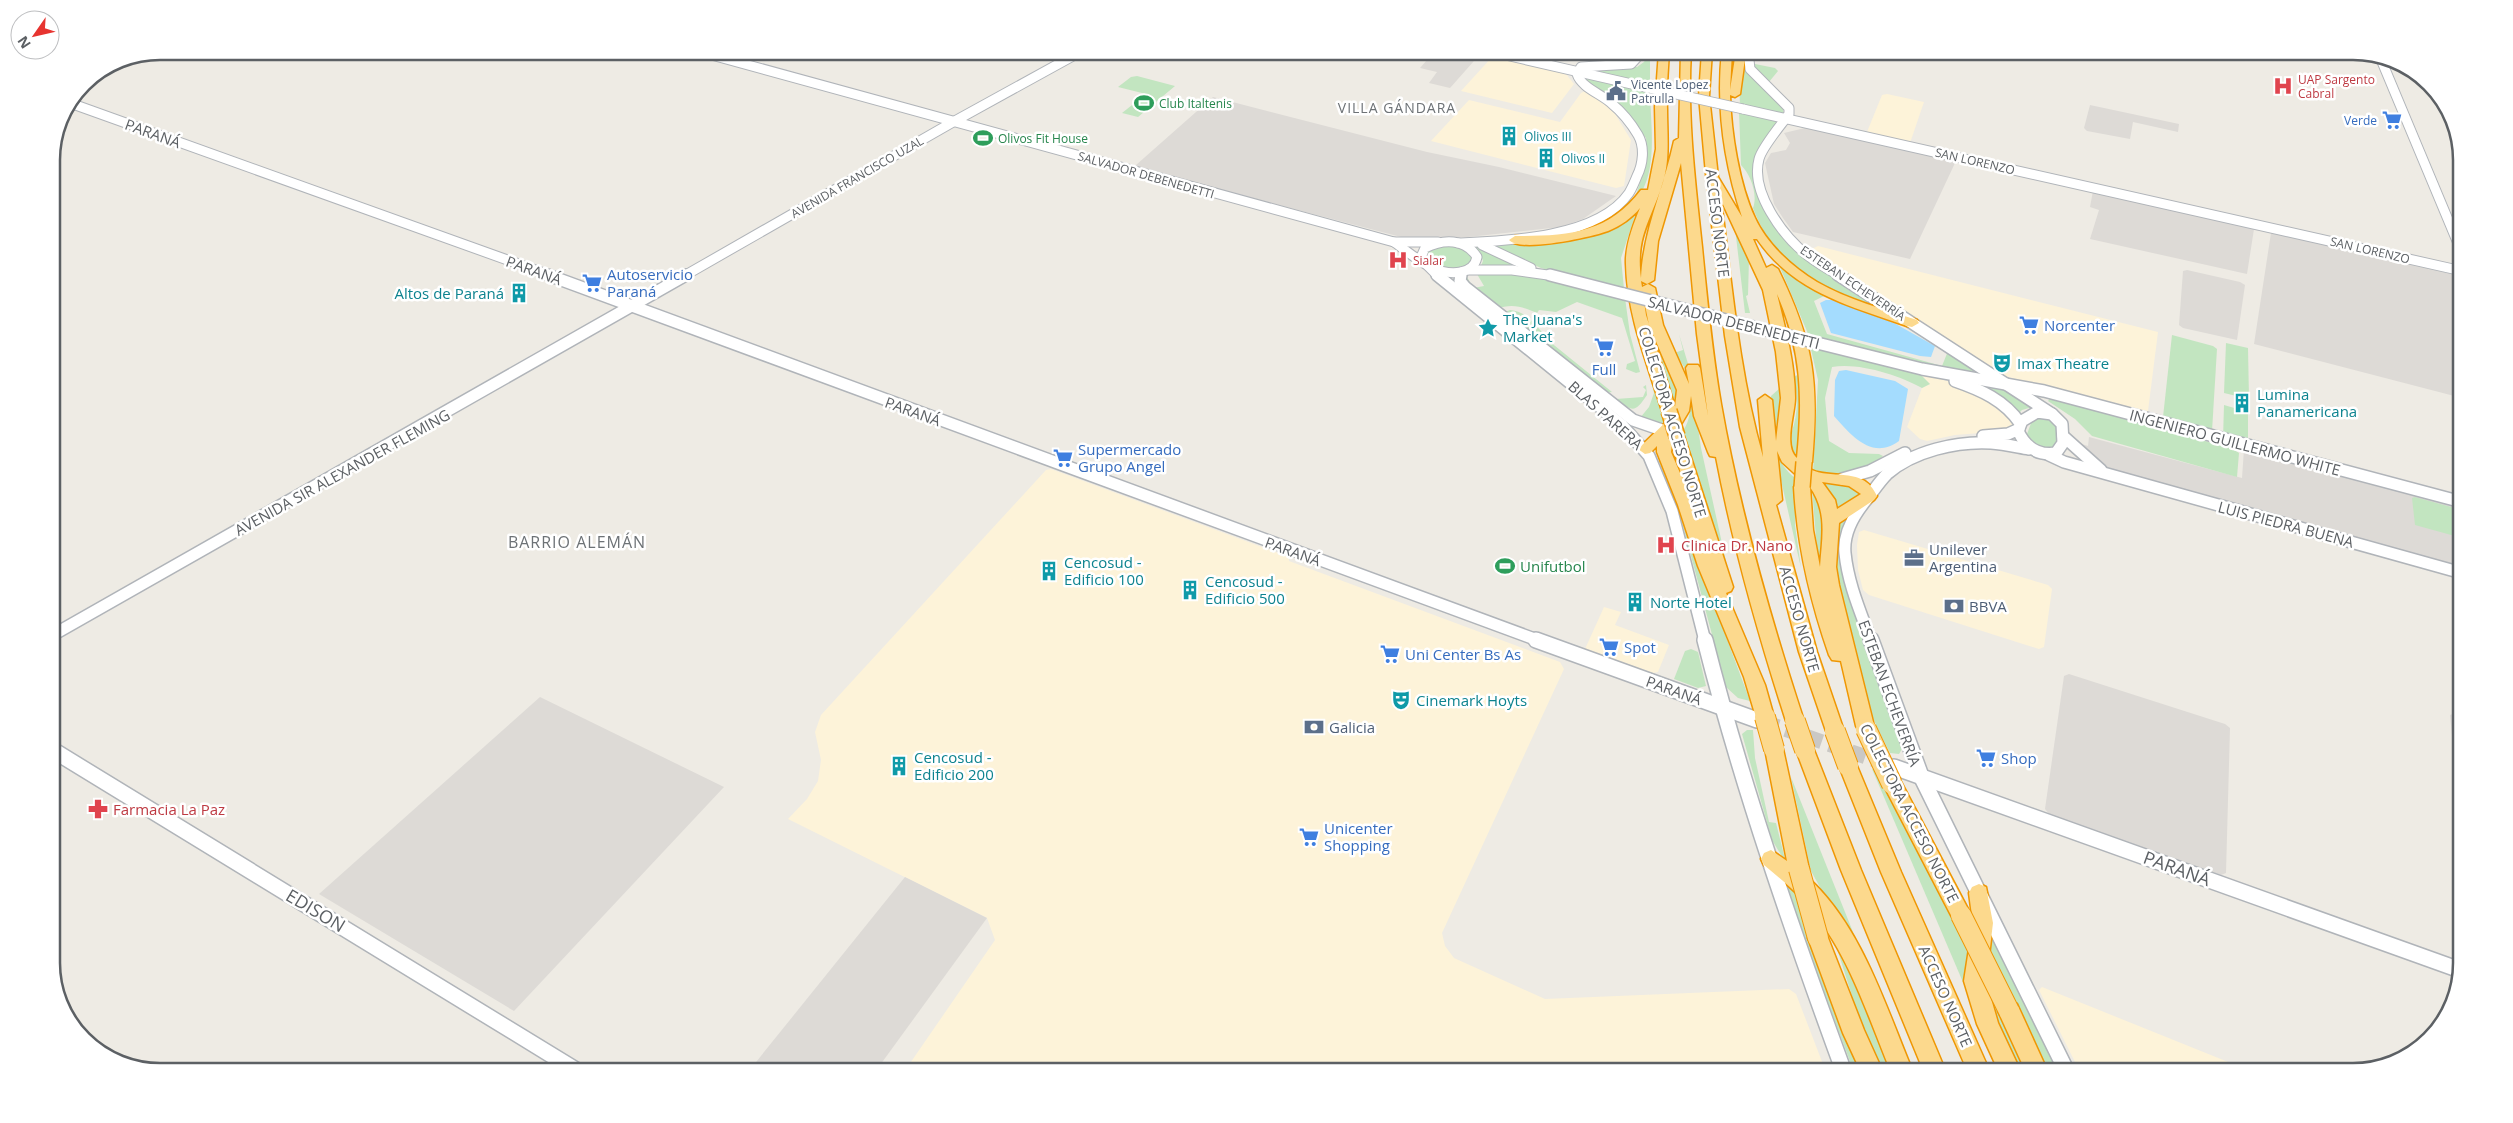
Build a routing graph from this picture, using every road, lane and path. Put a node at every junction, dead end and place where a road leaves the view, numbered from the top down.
1 (729, 60) edge
2 (1066, 60) edge
3 (1534, 60) edge
4 (1636, 60) edge
5 (1654, 60) edge
6 (1664, 60) edge
7 (1685, 60) edge
8 (1706, 60) edge
9 (1727, 60) edge
10 (1739, 60) edge
11 (1749, 60) edge
12 (2383, 65) edge
13 (1580, 69) junction
14 (77, 105) edge
15 (1661, 118) junction
16 (1786, 118) junction
17 (953, 122) junction
18 (1683, 129) junction
19 (1732, 158) junction
20 (1658, 170) junction
21 (1712, 174) junction
22 (1748, 217) junction
23 (2453, 231) edge
24 (1515, 240) junction
25 (1394, 242) junction
26 (1438, 242) junction
27 (1458, 243) junction
28 (1470, 243) junction
29 (1426, 264) junction
30 (2453, 269) edge
31 (1464, 271) junction
32 (1545, 274) junction
33 (633, 306) junction
34 (1912, 323) junction
35 (1693, 368) dead end
36 (1922, 369) junction
37 (2009, 384) junction
38 (1765, 400) dead end
39 (1674, 414) junction
40 (2052, 414) junction
41 (2019, 426) junction
42 (1670, 433) junction
43 (2063, 436) junction
44 (1645, 449) junction
45 (2029, 449) junction
46 (2049, 454) junction
47 (1804, 474) junction
48 (2110, 475) junction
49 (1842, 479) junction
50 (1869, 496) junction
51 (2453, 500) edge
52 (1733, 501) junction
53 (1831, 520) junction
54 (1777, 540) junction
55 (2453, 570) edge
56 (60, 631) edge
57 (1756, 686) junction
58 (1722, 708) junction
59 (1756, 720) tunnel mouth
60 (1865, 728) junction
61 (60, 754) edge
62 (1893, 776) junction
63 (1921, 776) junction
64 (1771, 859) junction
65 (1979, 893) junction
66 (2453, 967) edge
67 (564, 1063) edge
68 (1841, 1063) edge
69 (1868, 1063) edge
70 (1898, 1063) edge
71 (1931, 1063) edge
72 (1975, 1063) edge
73 (2006, 1063) edge
74 (2033, 1063) edge
75 (2063, 1063) edge

1 - 17 street, SALVADOR DEBENEDETTI
2 - 17 street, AVENIDA FRANCISCO UZAL
3 - 13 street, SAN LORENZO
4 - 13 street
5 - 15 highway
6 - 15 highway, COLECTORA ACCESO NORTE
7 - 18 highway, ACCESO NORTE
8 - 21 highway, ACCESO NORTE
9 - 19 highway, COLECTORA ACCESO NORTE
10 - 19 highway
11 - 16 street
12 - 23 street
13 - 16 street, SAN LORENZO, bridge
13 - 24 street
14 - 33 street, PARANÁ
15 - 20 highway, COLECTORA ACCESO NORTE
16 - 30 street, SAN LORENZO
16 - 34 street, ESTEBAN ECHEVERRÍA
17 - 25 street, SALVADOR DEBENEDETTI
17 - 33 street, AVENIDA FRANCISCO UZAL
18 - 39 highway
18 - 52 highway, ACCESO NORTE
19 - 22 highway, COLECTORA ACCESO NORTE
20 - 24 highway
20 - 39 highway, COLECTORA ACCESO NORTE
21 - 47 highway
21 - 54 highway, ACCESO NORTE
22 - 34 highway
22 - 47 highway, COLECTORA ACCESO NORTE
24 - 28 street
25 - 26 street, SALVADOR DEBENEDETTI
25 - 29 street, SALVADOR DEBENEDETTI
26 - 27 street, SALVADOR DEBENEDETTI
26 - 29 street
27 - 28 street
27 - 31 street
28 - 32 street, SALVADOR DEBENEDETTI
29 - 31 street, SALVADOR DEBENEDETTI
29 - 44 street, BLAS PARERA
31 - 32 street, SALVADOR DEBENEDETTI
31 - 42 street, BLAS PARERA
32 - 36 street, SALVADOR DEBENEDETTI, bridge
33 - 56 street, AVENIDA SIR ALEXANDER FLEMING
33 - 58 street, PARANÁ
34 - 37 street, ESTEBAN ECHEVERRÍA
35 - 52 highway
36 - 37 street, SALVADOR DEBENEDETTI
36 - 41 street, SALVADOR DEBENEDETTI
37 - 40 street, ESTEBAN ECHEVERRÍA
37 - 51 street, INGENIERO GUILLERMO WHITE
38 - 54 highway
39 - 42 highway, COLECTORA ACCESO NORTE, bridge
39 - 57 highway
40 - 41 street
40 - 43 street
41 - 45 street
41 - 49 street
42 - 44 highway
42 - 57 highway, COLECTORA ACCESO NORTE
43 - 46 street
43 - 48 street, LUIS PIEDRA BUENA
44 - 58 street, BLAS PARERA
45 - 46 street
45 - 50 street, ESTEBAN ECHEVERRÍA
46 - 48 street, LUIS PIEDRA BUENA
47 - 49 highway
47 - 53 highway
47 - 60 highway, COLECTORA ACCESO NORTE
48 - 55 street, LUIS PIEDRA BUENA
49 - 50 highway
50 - 53 highway
50 - 63 street, ESTEBAN ECHEVERRÍA
52 - 71 highway, ACCESO NORTE, bridge
53 - 60 highway
54 - 72 highway, ACCESO NORTE, bridge
57 - 69 highway, COLECTORA ACCESO NORTE, bridge
58 - 59 street, PARANÁ
58 - 64 street, BLAS PARERA
60 - 62 highway, COLECTORA ACCESO NORTE, bridge
61 - 67 street, EDISON
62 - 63 street, PARANÁ
62 - 74 highway, COLECTORA ACCESO NORTE, bridge
63 - 65 street, ESTEBAN ECHEVERRÍA
63 - 66 street, PARANÁ
64 - 68 street, BLAS PARERA
64 - 70 highway
65 - 73 highway
65 - 75 street, ESTEBAN ECHEVERRÍA

